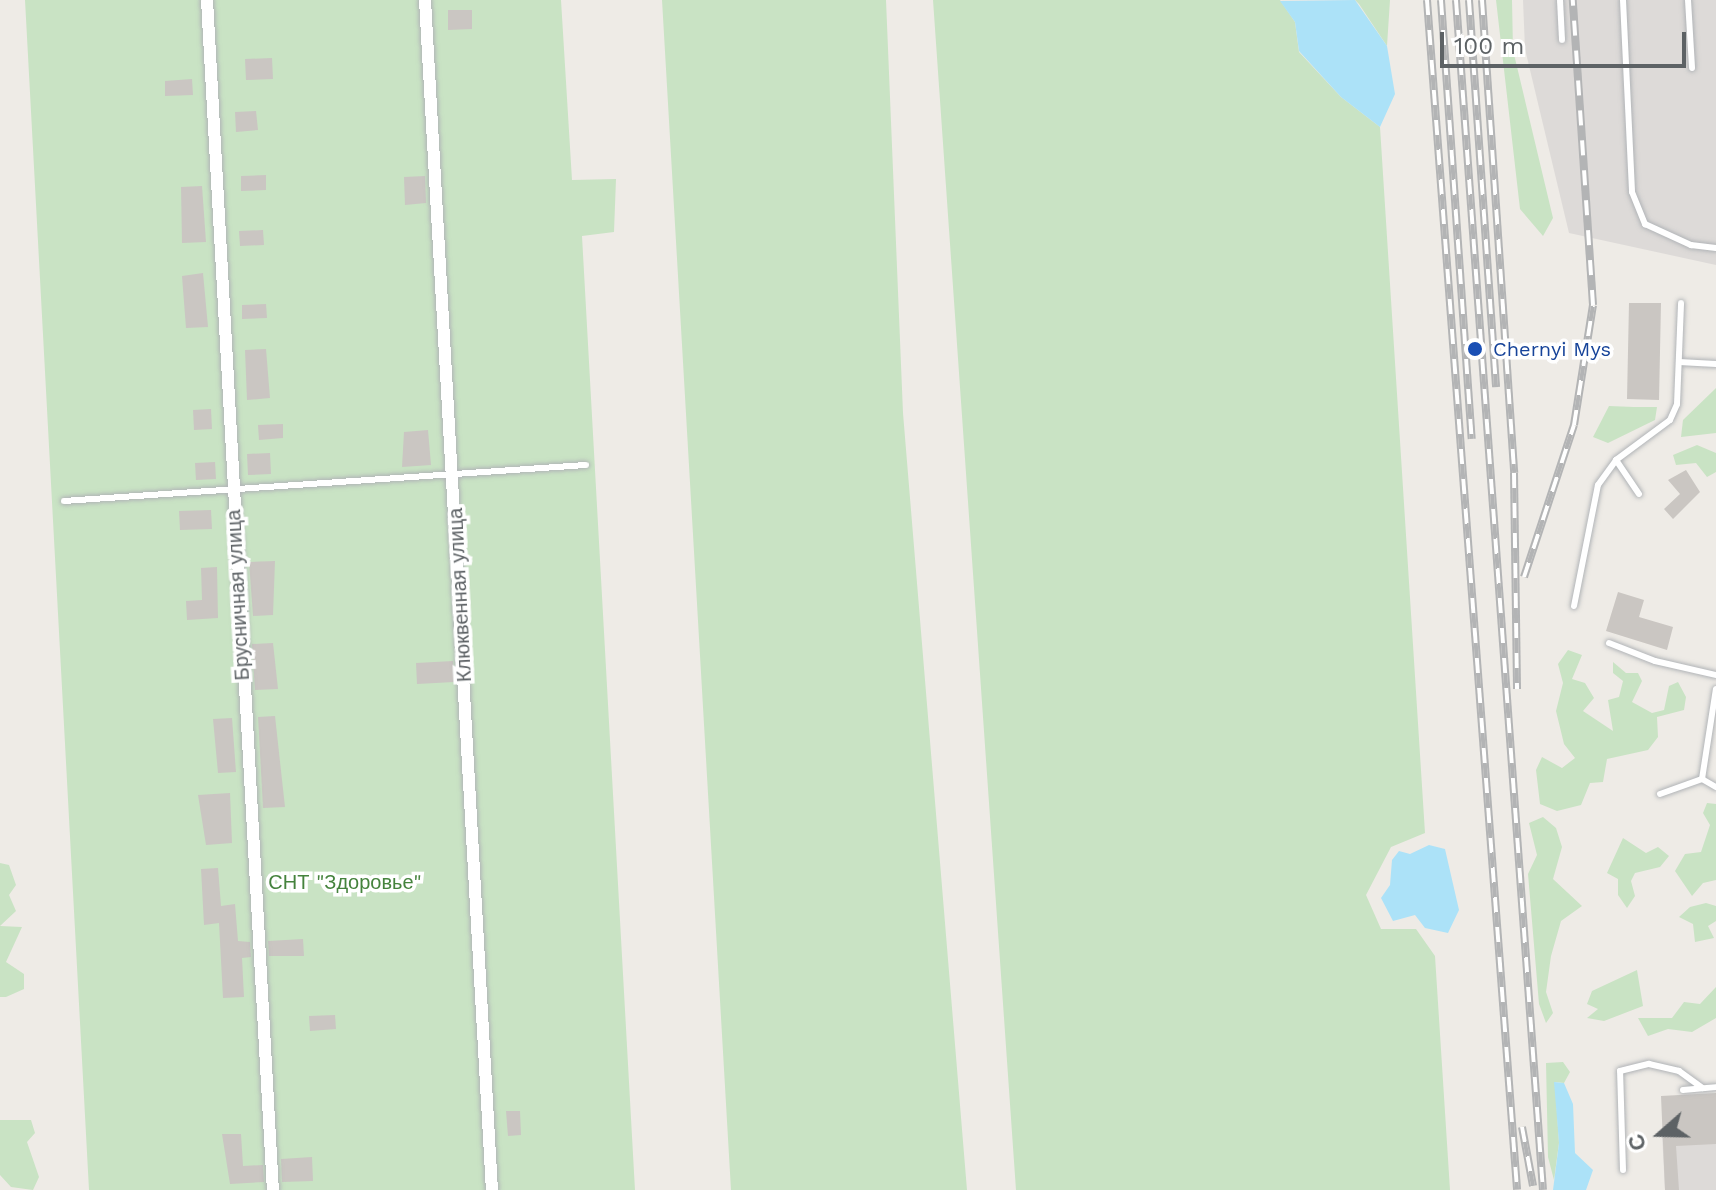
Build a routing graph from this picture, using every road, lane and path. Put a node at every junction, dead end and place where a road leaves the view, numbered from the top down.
1 (207, 0) edge
2 (425, 0) edge
3 (1560, 0) edge
4 (1623, 0) edge
5 (1688, 0) edge
6 (1562, 40) dead end
7 (1692, 68) dead end
8 (1716, 248) edge
9 (1681, 303) dead end
10 (1679, 362) junction
11 (1716, 364) edge
12 (1616, 460) junction
13 (586, 465) dead end
14 (454, 477) junction
15 (232, 493) junction
16 (1639, 494) dead end
17 (64, 501) dead end
18 (1574, 606) dead end
19 (1609, 643) dead end
20 (1716, 675) edge
21 (1716, 689) edge
22 (1702, 779) junction
23 (1716, 787) edge
24 (1660, 794) dead end
25 (1716, 1087) edge
26 (1702, 1088) junction
27 (1683, 1090) dead end
28 (1623, 1170) dead end
29 (273, 1190) edge
30 (492, 1190) edge

1 - 15 street, Брусничная улица
2 - 14 street, Клюквенная улица
3 - 6 lane
4 - 8 lane
5 - 7 lane
9 - 10 lane
10 - 11 lane
10 - 12 lane
12 - 16 lane
12 - 18 lane
13 - 14 lane
14 - 15 lane
14 - 30 street, Клюквенная улица
15 - 17 lane
15 - 29 street, Брусничная улица
19 - 20 lane
21 - 22 lane
22 - 23 lane
22 - 24 lane
25 - 26 lane
26 - 27 lane
26 - 28 lane

